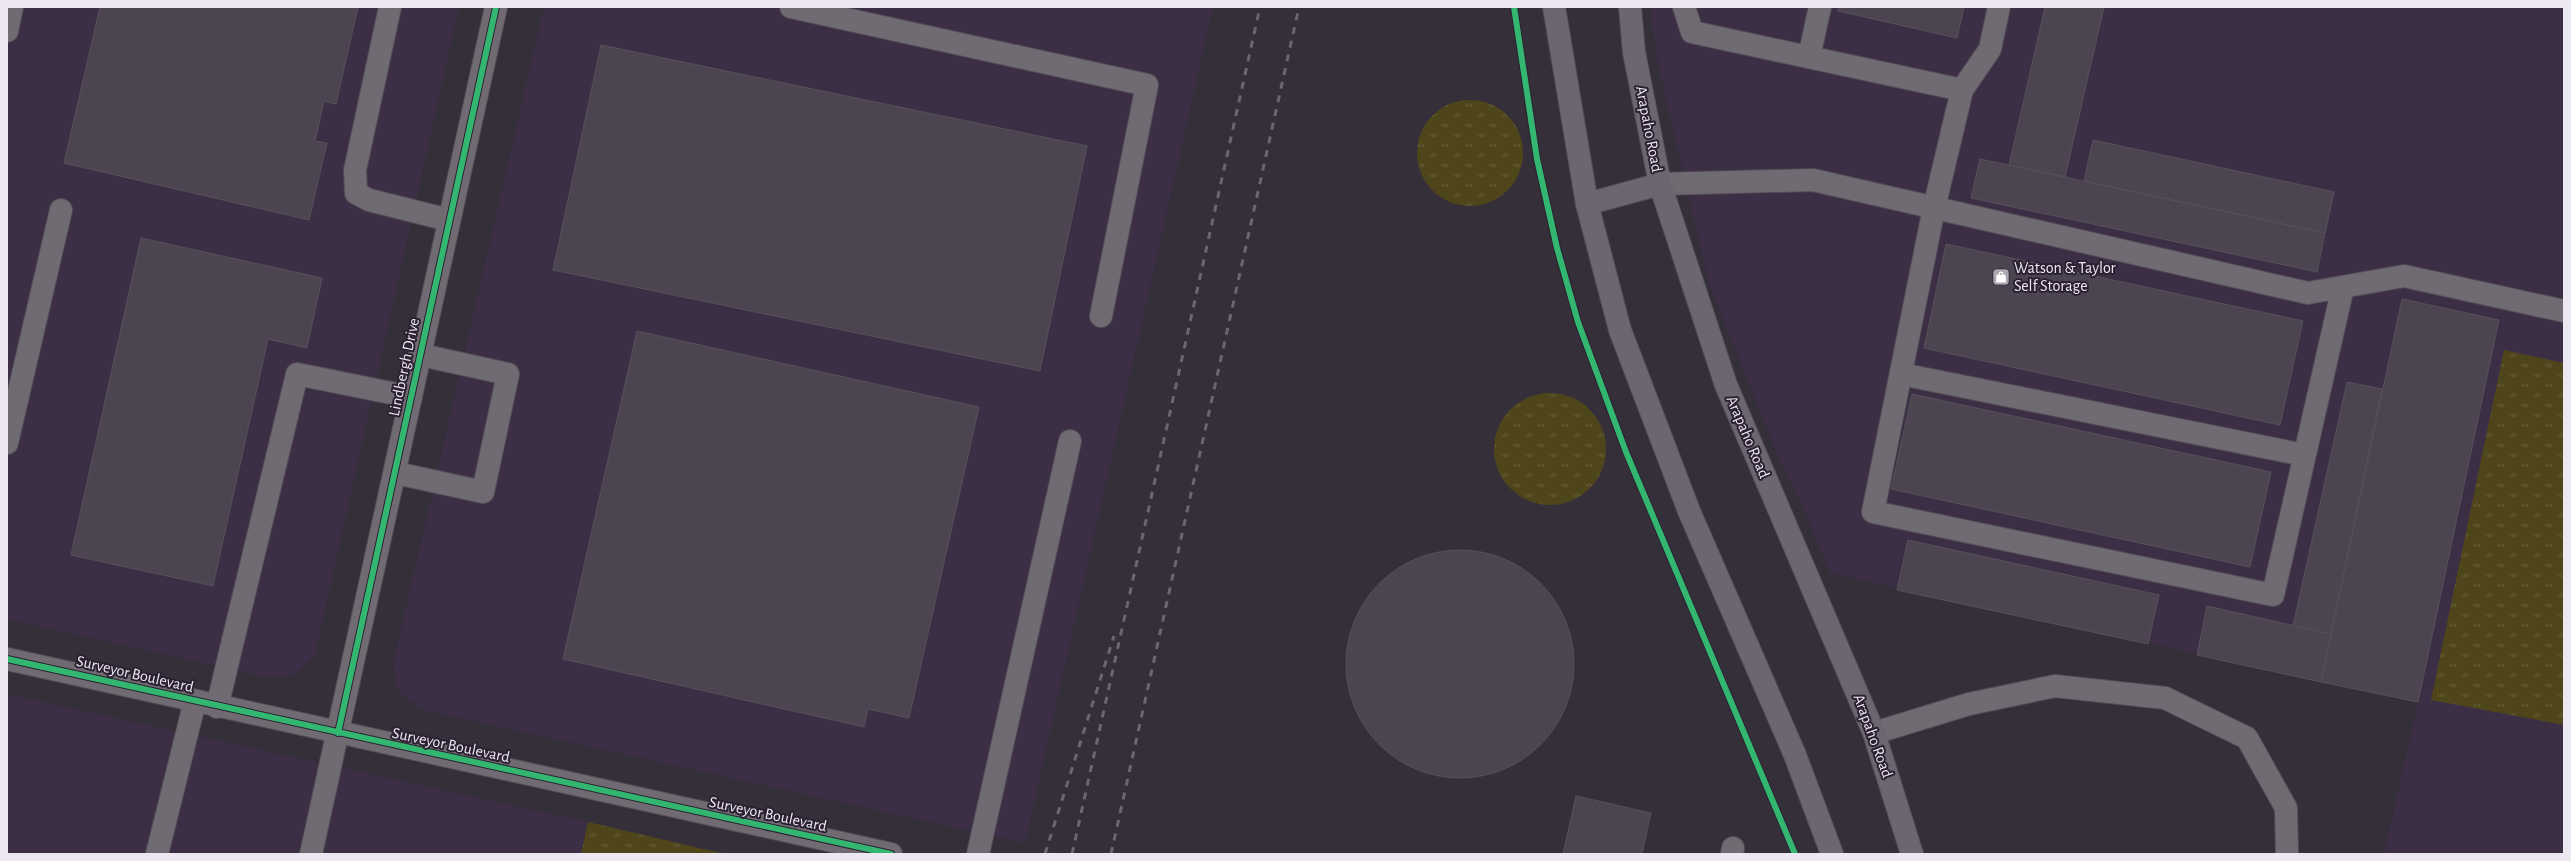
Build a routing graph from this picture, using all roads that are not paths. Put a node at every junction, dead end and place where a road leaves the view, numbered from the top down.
1 (12, 7) edge
2 (390, 7) edge
3 (496, 7) edge
4 (791, 7) edge
5 (1554, 7) edge
6 (1630, 7) edge
7 (1684, 7) edge
8 (1820, 7) edge
9 (1999, 7) edge
10 (7, 31) edge
11 (1809, 57) junction
12 (1962, 90) junction
13 (1660, 184) junction
14 (1587, 204) junction
15 (1934, 208) junction
16 (61, 210) dead end
17 (449, 220) junction
18 (2343, 287) junction
19 (2564, 311) edge
20 (1101, 316) dead end
21 (421, 355) junction
22 (1901, 374) junction
23 (411, 398) junction
24 (1070, 441) dead end
25 (7, 443) edge
26 (2304, 455) junction
27 (396, 473) junction
28 (7, 659) edge
29 (195, 701) junction
30 (217, 706) junction
31 (338, 733) junction
32 (1874, 733) junction
33 (157, 854) edge
34 (310, 854) edge
35 (890, 854) edge
36 (978, 854) edge
37 (1832, 854) edge
38 (1912, 854) edge
39 (2287, 854) edge

1 - 10 street
2 - 17 street
3 - 17 street, Lindbergh Drive
4 - 20 street
5 - 14 main road
6 - 13 main road, Arapaho Road
7 - 11 street
8 - 11 street
9 - 12 street
11 - 12 street
12 - 15 street
13 - 14 main road
13 - 15 street
13 - 32 main road, Arapaho Road
14 - 37 main road
15 - 18 street
15 - 22 street
16 - 25 street
17 - 21 street, Lindbergh Drive
18 - 19 street
18 - 26 street
21 - 23 street, Lindbergh Drive
21 - 27 street
22 - 26 street
22 - 26 street
23 - 27 street, Lindbergh Drive
23 - 30 street
24 - 36 street
27 - 31 street, Lindbergh Drive
28 - 29 street, Surveyor Boulevard
29 - 30 street, Surveyor Boulevard
29 - 33 street
30 - 31 street, Surveyor Boulevard
31 - 34 street, Lindbergh Drive
31 - 35 street, Surveyor Boulevard
32 - 38 main road, Arapaho Road
32 - 39 street

